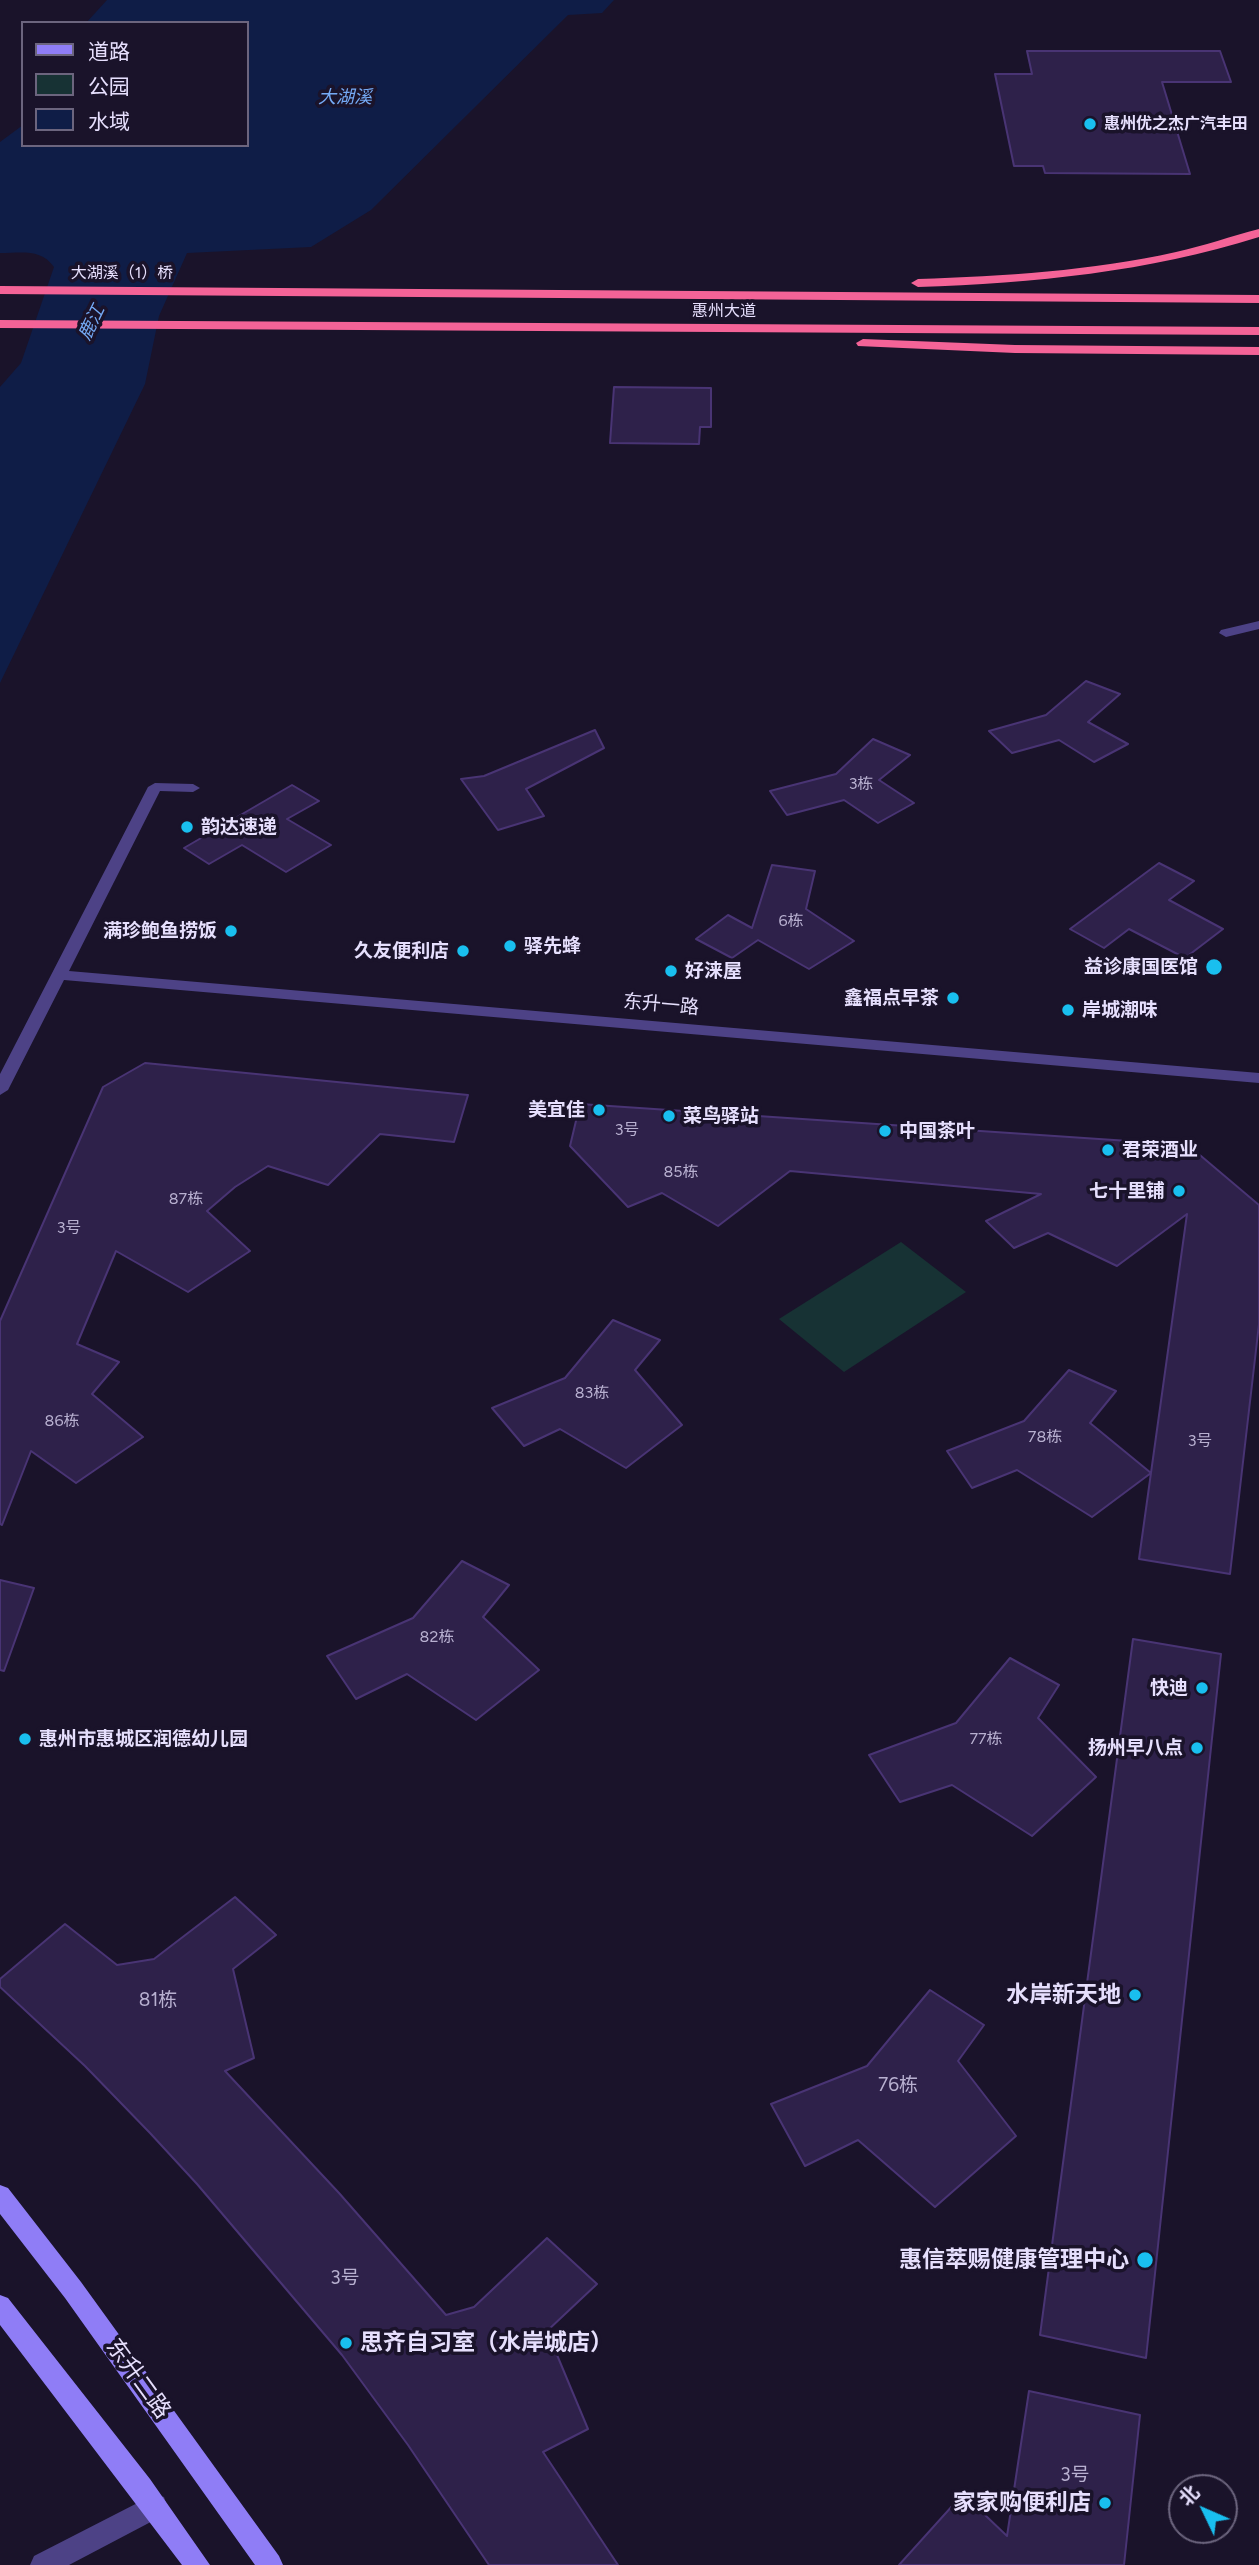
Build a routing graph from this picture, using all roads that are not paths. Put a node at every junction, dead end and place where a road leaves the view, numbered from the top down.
1 (1259, 233) edge
2 (0, 290) edge
3 (206, 290) joint
4 (699, 294) junction
5 (1259, 299) edge
6 (3, 325) edge
7 (718, 328) junction
8 (1259, 331) edge
9 (1259, 352) edge
10 (1259, 625) edge
11 (1226, 633) dead end
12 (193, 788) dead end
13 (59, 975) junction
14 (1259, 1078) edge
15 (0, 1090) edge
16 (0, 2196) edge
17 (0, 2306) edge
18 (155, 2506) junction
19 (43, 2565) edge
20 (197, 2565) edge
21 (270, 2565) edge

1 - 4 highway
2 - 3 highway, 大湖溪（1）桥
3 - 4 highway, 惠州大道
4 - 5 highway, 惠州大道
6 - 7 highway, 惠州大道
7 - 8 highway, 惠州大道
7 - 9 highway
10 - 11 street
12 - 13 street
13 - 14 street, 东升一路
13 - 15 street
16 - 21 street, 东升二路
17 - 18 street
18 - 19 street
18 - 20 street

